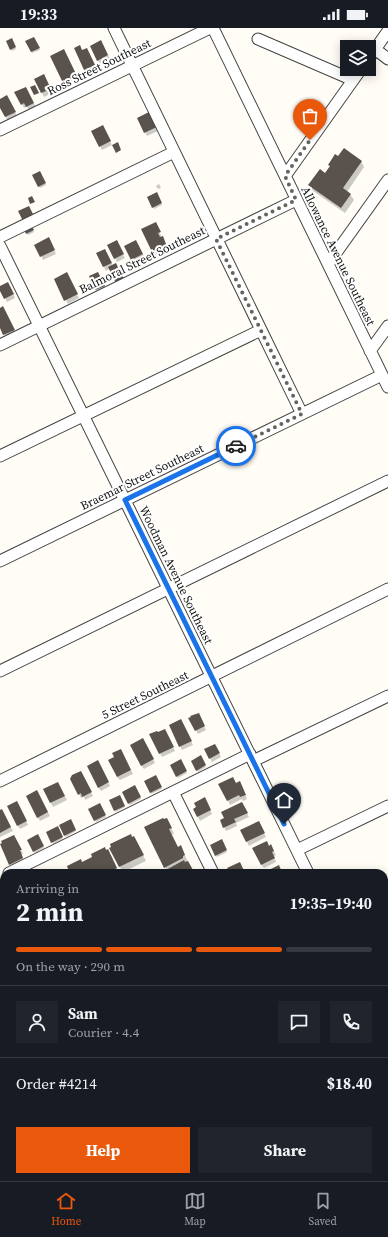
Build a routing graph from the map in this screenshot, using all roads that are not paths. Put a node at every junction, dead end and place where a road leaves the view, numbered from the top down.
1 (114, 28) edge
2 (211, 28) edge
3 (388, 31) edge
4 (258, 39) dead end
5 (376, 48) edge
6 (376, 54) edge
7 (388, 59) edge
8 (132, 66) junction
9 (356, 76) edge
10 (353, 80) junction
11 (0, 130) edge
12 (174, 152) junction
13 (285, 176) junction
14 (388, 180) edge
15 (296, 200) junction
16 (0, 237) edge
17 (216, 239) junction
18 (0, 246) edge
19 (328, 264) junction
20 (39, 326) junction
21 (388, 326) edge
22 (261, 330) junction
23 (0, 345) edge
24 (370, 351) junction
25 (382, 375) junction
26 (388, 387) edge
27 (302, 414) junction
28 (84, 416) junction
29 (0, 456) edge
30 (388, 481) edge
31 (125, 500) junction
32 (0, 561) edge
33 (168, 589) junction
34 (388, 589) edge
35 (0, 671) edge
36 (211, 676) junction
37 (388, 696) edge
38 (251, 758) junction
39 (0, 781) edge
40 (173, 792) junction
41 (388, 806) edge
42 (297, 850) junction
43 (17, 869) edge
44 (211, 869) edge
45 (306, 869) edge

1 - 8 street
2 - 8 street, Ross Street Southeast
2 - 13 street, Allowance Avenue Southeast
3 - 5 street
4 - 10 street
6 - 7 street
8 - 11 street, Ross Street Southeast
8 - 12 street
9 - 10 street
10 - 13 street
12 - 16 street
12 - 17 street
13 - 15 street, Allowance Avenue Southeast
14 - 19 street
15 - 17 street, Balmoral Street Southeast
15 - 19 street, Allowance Avenue Southeast
17 - 20 street, Balmoral Street Southeast
17 - 22 street
18 - 20 street, Woodman Avenue Southeast
19 - 24 street, Allowance Avenue Southeast
20 - 23 street, Balmoral Street Southeast
20 - 28 street, Woodman Avenue Southeast
21 - 24 street
22 - 27 street
22 - 28 street
24 - 25 street, Allowance Avenue Southeast
25 - 26 street, Allowance Avenue Southeast
25 - 27 street, Braemar Street Southeast
27 - 31 street, Braemar Street Southeast
28 - 29 street
28 - 31 street, Woodman Avenue Southeast
30 - 33 street
31 - 32 street, Braemar Street Southeast
31 - 33 street, Woodman Avenue Southeast
33 - 35 street
33 - 36 street, Woodman Avenue Southeast
34 - 36 street, 5 Street Southeast
36 - 38 street, Woodman Avenue Southeast
36 - 39 street, 5 Street Southeast
37 - 38 street
38 - 40 street
38 - 42 street, Woodman Avenue Southeast
40 - 43 street
40 - 44 street
41 - 42 street
42 - 45 street, Woodman Avenue Southeast

